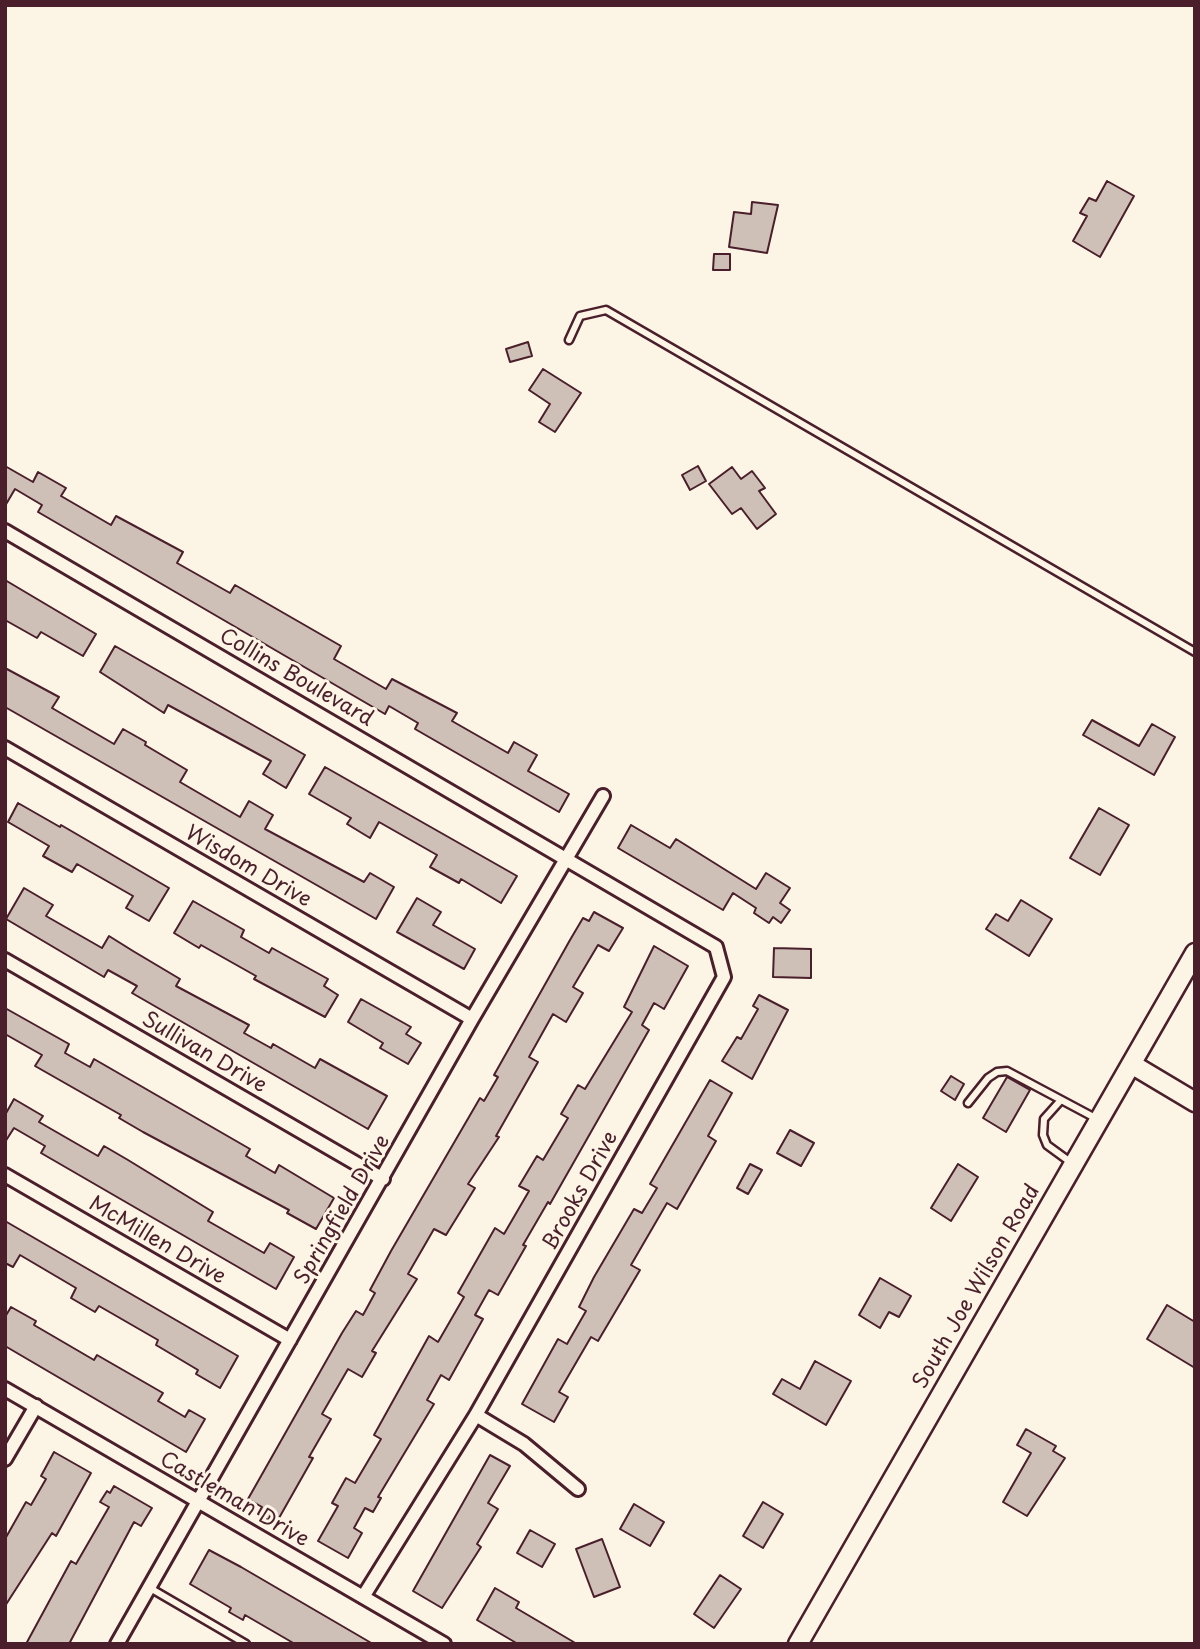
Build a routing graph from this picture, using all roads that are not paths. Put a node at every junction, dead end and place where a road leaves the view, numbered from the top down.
1 (569, 340) dead end
2 (5, 531) edge
3 (1195, 652) edge
4 (5, 748) edge
5 (603, 796) dead end
6 (566, 858) junction
7 (1195, 953) edge
8 (5, 960) edge
9 (472, 1019) junction
10 (1133, 1065) junction
11 (1062, 1100) junction
12 (968, 1102) dead end
13 (1195, 1102) edge
14 (1100, 1121) junction
15 (1075, 1165) junction
16 (5, 1175) edge
17 (383, 1179) junction
18 (290, 1340) junction
19 (5, 1388) edge
20 (36, 1406) junction
21 (476, 1415) junction
22 (5, 1460) edge
23 (578, 1489) dead end
24 (199, 1502) junction
25 (150, 1588) junction
26 (363, 1597) junction
27 (117, 1644) edge
28 (246, 1644) edge
29 (444, 1644) edge
30 (798, 1644) edge

1 - 3 lane
2 - 6 street, Collins Boulevard
4 - 9 street, Wisdom Drive
5 - 6 street, Springfield Drive
6 - 9 street, Springfield Drive
6 - 21 street, Brooks Drive
7 - 10 street, South Joe Wilson Road
8 - 17 street, Sullivan Drive
9 - 17 street, Springfield Drive
10 - 13 street
10 - 14 street, South Joe Wilson Road
11 - 12 lane
11 - 14 lane
11 - 15 lane
14 - 15 street, South Joe Wilson Road
15 - 30 street, South Joe Wilson Road
16 - 18 street, McMillen Drive
17 - 18 street, Springfield Drive
18 - 24 street, Springfield Drive
19 - 20 street, Castleman Drive
20 - 22 street
20 - 24 street, Castleman Drive
21 - 23 street
21 - 26 street, Brooks Drive
24 - 25 street, Springfield Drive
24 - 26 street, Castleman Drive
25 - 27 street, Springfield Drive
25 - 28 lane
26 - 29 street, Castleman Drive

